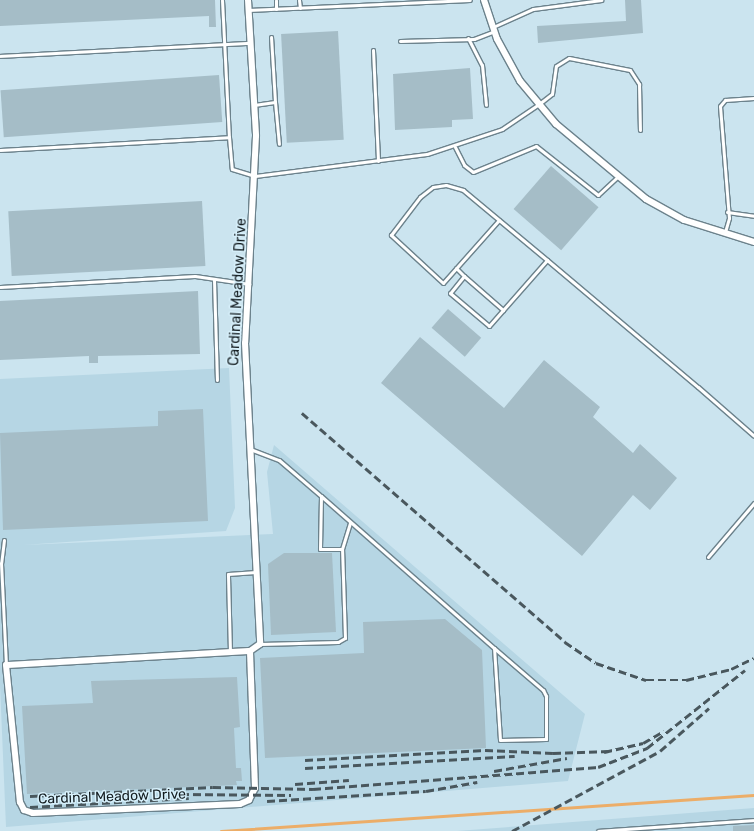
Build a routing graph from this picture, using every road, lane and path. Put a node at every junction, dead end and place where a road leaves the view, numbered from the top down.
1 (222, 0) edge
2 (248, 0) edge
3 (276, 0) edge
4 (299, 0) edge
5 (470, 0) edge
6 (484, 0) edge
7 (601, 0) edge
8 (300, 8) junction
9 (276, 9) junction
10 (248, 10) junction
11 (494, 29) junction
12 (271, 37) dead end
13 (468, 38) junction
14 (400, 41) dead end
15 (250, 43) junction
16 (224, 44) junction
17 (373, 50) dead end
18 (0, 56) edge
19 (754, 98) edge
20 (276, 102) junction
21 (539, 104) junction
22 (254, 105) junction
23 (486, 105) dead end
24 (640, 130) dead end
25 (229, 137) junction
26 (279, 144) dead end
27 (455, 147) junction
28 (0, 150) edge
29 (378, 161) junction
30 (255, 176) junction
31 (617, 177) junction
32 (727, 212) junction
33 (754, 216) edge
34 (499, 220) junction
35 (724, 235) junction
36 (754, 242) edge
37 (548, 260) junction
38 (456, 268) junction
39 (464, 276) junction
40 (214, 280) junction
41 (249, 284) junction
42 (0, 287) edge
43 (503, 310) junction
44 (217, 380) dead end
45 (754, 436) edge
46 (250, 449) junction
47 (320, 496) junction
48 (754, 503) edge
49 (350, 522) junction
50 (4, 540) dead end
51 (342, 549) junction
52 (708, 557) dead end
53 (256, 572) junction
54 (260, 644) junction
55 (494, 648) junction
56 (250, 651) junction
57 (230, 652) junction
58 (6, 665) junction
59 (754, 820) edge
60 (598, 831) edge

1 - 16 lane
2 - 10 street, Cardinal Meadow Drive
3 - 9 lane
4 - 8 lane
5 - 8 lane
6 - 11 street
7 - 11 lane
8 - 9 lane
9 - 10 lane
10 - 15 street, Cardinal Meadow Drive
11 - 13 lane
11 - 21 street
12 - 20 lane
13 - 14 lane
13 - 23 lane
15 - 16 lane
15 - 22 street, Cardinal Meadow Drive
16 - 18 lane
16 - 25 lane
17 - 29 lane
19 - 32 lane
20 - 22 lane
20 - 26 lane
21 - 24 lane
21 - 27 lane
21 - 31 street
22 - 30 street, Cardinal Meadow Drive
25 - 28 lane
25 - 30 lane
27 - 29 lane
27 - 31 lane
29 - 30 lane
30 - 41 street, Cardinal Meadow Drive
31 - 35 street
32 - 33 lane
32 - 35 lane
34 - 37 lane
34 - 38 lane
34 - 38 lane
35 - 36 street
37 - 43 lane
37 - 45 lane
38 - 39 lane
39 - 43 lane
39 - 43 lane
40 - 41 lane
40 - 42 lane
40 - 44 lane
41 - 46 street, Cardinal Meadow Drive
46 - 47 lane
46 - 53 street, Cardinal Meadow Drive
47 - 49 lane
47 - 51 lane
48 - 52 lane
49 - 51 lane
49 - 55 lane
50 - 58 lane
51 - 54 lane
53 - 54 street, Cardinal Meadow Drive
53 - 57 lane
54 - 56 street
55 - 55 lane
56 - 57 street
56 - 58 street, Cardinal Meadow Drive
57 - 58 street
59 - 60 lane

